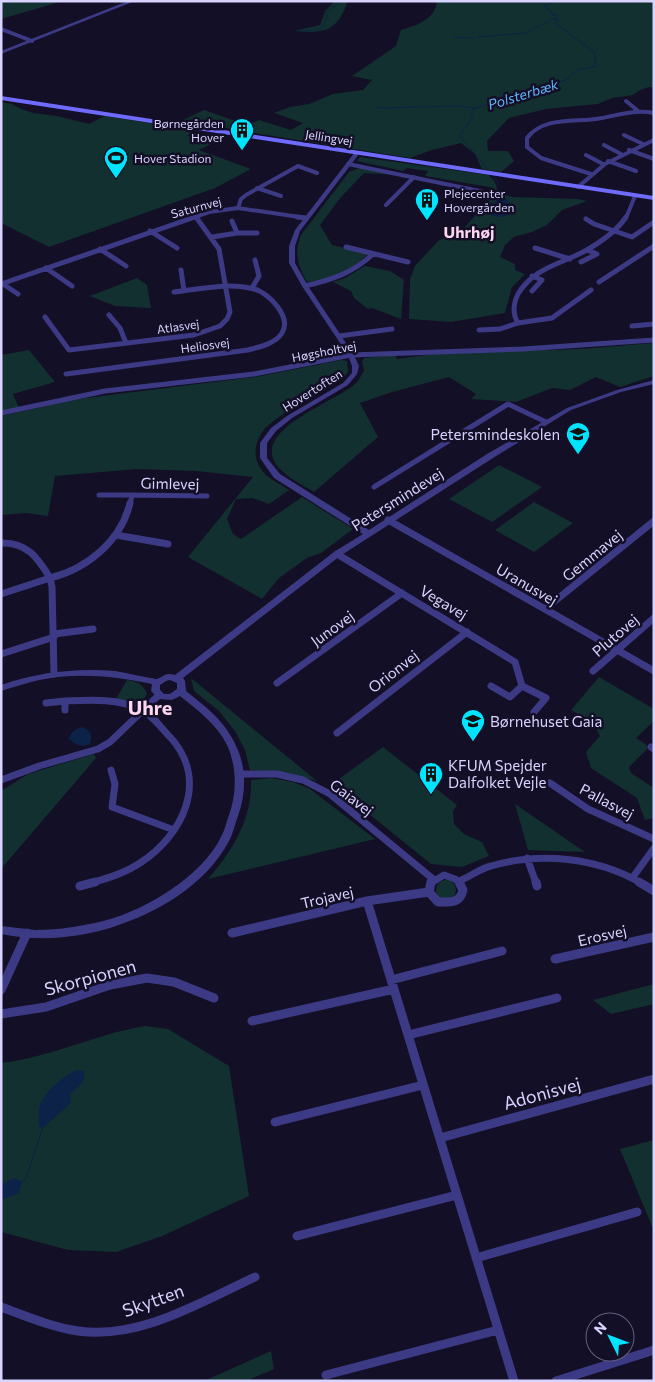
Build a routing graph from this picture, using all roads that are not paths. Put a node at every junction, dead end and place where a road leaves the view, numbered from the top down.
1 (132, 1) edge
2 (1, 30) edge
3 (32, 41) junction
4 (1, 53) edge
5 (1, 98) edge
6 (626, 101) dead end
7 (637, 110) junction
8 (654, 113) edge
9 (624, 135) dead end
10 (653, 141) edge
11 (643, 144) junction
12 (604, 145) dead end
13 (629, 150) junction
14 (357, 153) junction
15 (621, 154) junction
16 (586, 155) dead end
17 (654, 159) edge
18 (608, 161) junction
19 (348, 164) junction
20 (603, 164) junction
21 (636, 171) dead end
22 (317, 173) dead end
23 (591, 174) junction
24 (414, 176) junction
25 (578, 187) junction
26 (257, 188) junction
27 (494, 194) dead end
28 (281, 196) dead end
29 (635, 196) junction
30 (654, 198) edge
31 (386, 205) dead end
32 (238, 208) junction
33 (195, 216) junction
34 (306, 218) junction
35 (586, 218) dead end
36 (645, 220) dead end
37 (232, 221) dead end
38 (653, 222) edge
39 (150, 231) junction
40 (614, 231) junction
41 (237, 233) junction
42 (258, 233) dead end
43 (212, 237) junction
44 (654, 246) edge
45 (346, 247) dead end
46 (177, 248) dead end
47 (535, 248) dead end
48 (100, 249) junction
49 (587, 250) junction
50 (373, 254) junction
51 (570, 259) junction
52 (255, 260) dead end
53 (408, 262) dead end
54 (581, 262) dead end
55 (126, 266) dead end
56 (46, 268) junction
57 (181, 270) dead end
58 (532, 276) junction
59 (599, 282) dead end
60 (2, 284) edge
61 (72, 286) dead end
62 (305, 286) junction
63 (226, 288) junction
64 (252, 288) junction
65 (592, 290) dead end
66 (184, 291) junction
67 (532, 291) dead end
68 (174, 292) dead end
69 (18, 294) dead end
70 (109, 315) dead end
71 (45, 317) dead end
72 (518, 323) junction
73 (654, 324) edge
74 (632, 326) dead end
75 (392, 329) dead end
76 (479, 330) dead end
77 (338, 336) junction
78 (654, 340) edge
79 (126, 343) junction
80 (351, 355) junction
81 (66, 374) dead end
82 (654, 382) edge
83 (1, 413) edge
84 (546, 422) junction
85 (374, 487) dead end
86 (99, 495) dead end
87 (132, 495) junction
88 (207, 496) dead end
89 (388, 520) junction
90 (654, 521) edge
91 (368, 533) junction
92 (116, 534) junction
93 (1, 543) edge
94 (168, 544) dead end
95 (337, 554) junction
96 (50, 578) junction
97 (402, 593) junction
98 (1, 594) edge
99 (545, 609) junction
100 (654, 618) edge
101 (93, 630) dead end
102 (467, 632) junction
103 (54, 635) junction
104 (616, 650) junction
105 (1, 654) edge
106 (593, 671) dead end
107 (654, 671) edge
108 (54, 674) junction
109 (177, 678) junction
110 (158, 682) junction
111 (277, 683) dead end
112 (490, 686) dead end
113 (522, 686) junction
114 (1, 688) edge
115 (181, 692) junction
116 (160, 695) junction
117 (65, 701) junction
118 (46, 703) dead end
119 (65, 710) dead end
120 (143, 711) junction
121 (534, 712) dead end
122 (337, 733) dead end
123 (111, 770) dead end
124 (240, 774) junction
125 (1, 780) edge
126 (550, 783) dead end
127 (174, 830) junction
128 (654, 839) edge
129 (654, 848) edge
130 (527, 858) junction
131 (633, 878) junction
132 (433, 879) junction
133 (459, 881) junction
134 (80, 886) dead end
135 (537, 886) dead end
136 (654, 891) edge
137 (429, 892) junction
138 (367, 901) junction
139 (1, 930) edge
140 (28, 933) junction
141 (232, 933) dead end
142 (654, 937) edge
143 (502, 951) dead end
144 (555, 960) dead end
145 (392, 985) junction
146 (1, 990) edge
147 (214, 998) dead end
148 (556, 998) dead end
149 (1, 1014) edge
150 (252, 1021) dead end
151 (408, 1035) junction
152 (654, 1080) edge
153 (423, 1085) junction
154 (275, 1122) dead end
155 (440, 1138) junction
156 (457, 1195) junction
157 (637, 1212) dead end
158 (298, 1236) dead end
159 (476, 1258) junction
160 (255, 1277) dead end
161 (1, 1307) edge
162 (498, 1330) junction
163 (654, 1350) edge
164 (326, 1375) dead end
165 (514, 1381) edge
166 (556, 1381) edge

1 - 3 street
2 - 3 street
3 - 4 street
5 - 14 main road, Jellingvej
6 - 7 street
7 - 8 street
7 - 23 street
9 - 11 street
10 - 11 street
11 - 13 street
12 - 15 street
13 - 15 street
13 - 17 street
14 - 19 street, Hovertoften
14 - 25 main road, Jellingvej
15 - 18 street
16 - 20 street
18 - 20 street
18 - 21 street
19 - 24 street
19 - 34 street, Hovertoften
20 - 23 street
22 - 26 street
23 - 25 street
24 - 27 street
24 - 31 street
25 - 29 main road, Jellingvej
26 - 28 street
26 - 32 street
29 - 30 main road, Jellingvej
29 - 40 street
32 - 33 street, Saturnvej
32 - 34 street, Saturnvej
33 - 39 street, Saturnvej
33 - 43 street, Atlasvej
34 - 62 street, Hovertoften
35 - 40 street
36 - 38 street
37 - 41 street
38 - 40 street
39 - 46 street, Saturnvej
39 - 48 street, Saturnvej
40 - 49 street
41 - 42 street
41 - 43 street
43 - 63 street, Atlasvej
44 - 59 street
45 - 50 street
47 - 51 street
48 - 55 street
48 - 56 street, Saturnvej
49 - 51 street
49 - 54 street
50 - 53 street
50 - 62 street
51 - 58 street
52 - 64 street
56 - 60 street, Saturnvej
56 - 61 street
57 - 66 street
58 - 67 street
58 - 72 street
60 - 69 street, Saturnvej
62 - 77 street, Hovertoften
63 - 64 street
63 - 66 street
63 - 79 street, Atlasvej
64 - 81 street, Heliosvej
65 - 72 street
66 - 68 street
70 - 79 street
71 - 79 street, Atlasvej
72 - 76 street
73 - 74 street
75 - 77 street
77 - 80 street, Hovertoften
78 - 80 street, Høgsholtvej
80 - 83 street, Høgsholtvej
80 - 91 street, Hovertoften
82 - 84 street, Petersmindevej
84 - 85 street
84 - 89 street, Petersmindevej
86 - 87 street, Gimlevej
87 - 88 street, Gimlevej
87 - 92 street, Gimlevej
89 - 91 street, Petersmindevej
89 - 99 street, Uranusvej
90 - 99 street, Gemmavej
91 - 95 street, Petersmindevej
92 - 94 street
92 - 96 street, Gimlevej
93 - 96 street
95 - 97 street, Vegavej
95 - 109 street, Petersmindevej
96 - 98 street, Gimlevej
96 - 103 street
97 - 102 street, Vegavej
97 - 111 street, Junovej
99 - 104 street, Uranusvej
100 - 104 street, Plutovej
101 - 103 street
102 - 113 street, Vegavej
102 - 122 street, Orionvej
103 - 105 street
103 - 108 street
104 - 106 street, Plutovej
104 - 107 street, Uranusvej
108 - 110 street
108 - 114 street
109 - 110 street
109 - 115 street
110 - 116 street
112 - 113 street
113 - 121 street
115 - 116 street
115 - 124 street
116 - 120 street
117 - 118 street
117 - 119 street
117 - 120 street
120 - 125 street
120 - 127 street
123 - 127 street
124 - 132 street, Gaiavej
124 - 140 street
126 - 128 street, Pallasvej
127 - 134 street
129 - 131 street
130 - 131 street
130 - 133 street
130 - 135 street
131 - 136 street
132 - 133 street
132 - 137 street
133 - 137 street
137 - 138 street, Trojavej
138 - 141 street, Trojavej
138 - 145 street
139 - 140 street
140 - 146 street
142 - 144 street, Erosvej
143 - 145 street
145 - 150 street
145 - 151 street
147 - 149 street, Skorpionen
148 - 151 street
151 - 153 street
152 - 155 street, Adonisvej
153 - 154 street
153 - 155 street
155 - 156 street
156 - 158 street
156 - 159 street
157 - 159 street
159 - 162 street
160 - 161 street, Skytten
162 - 164 street
162 - 165 street
163 - 166 street

